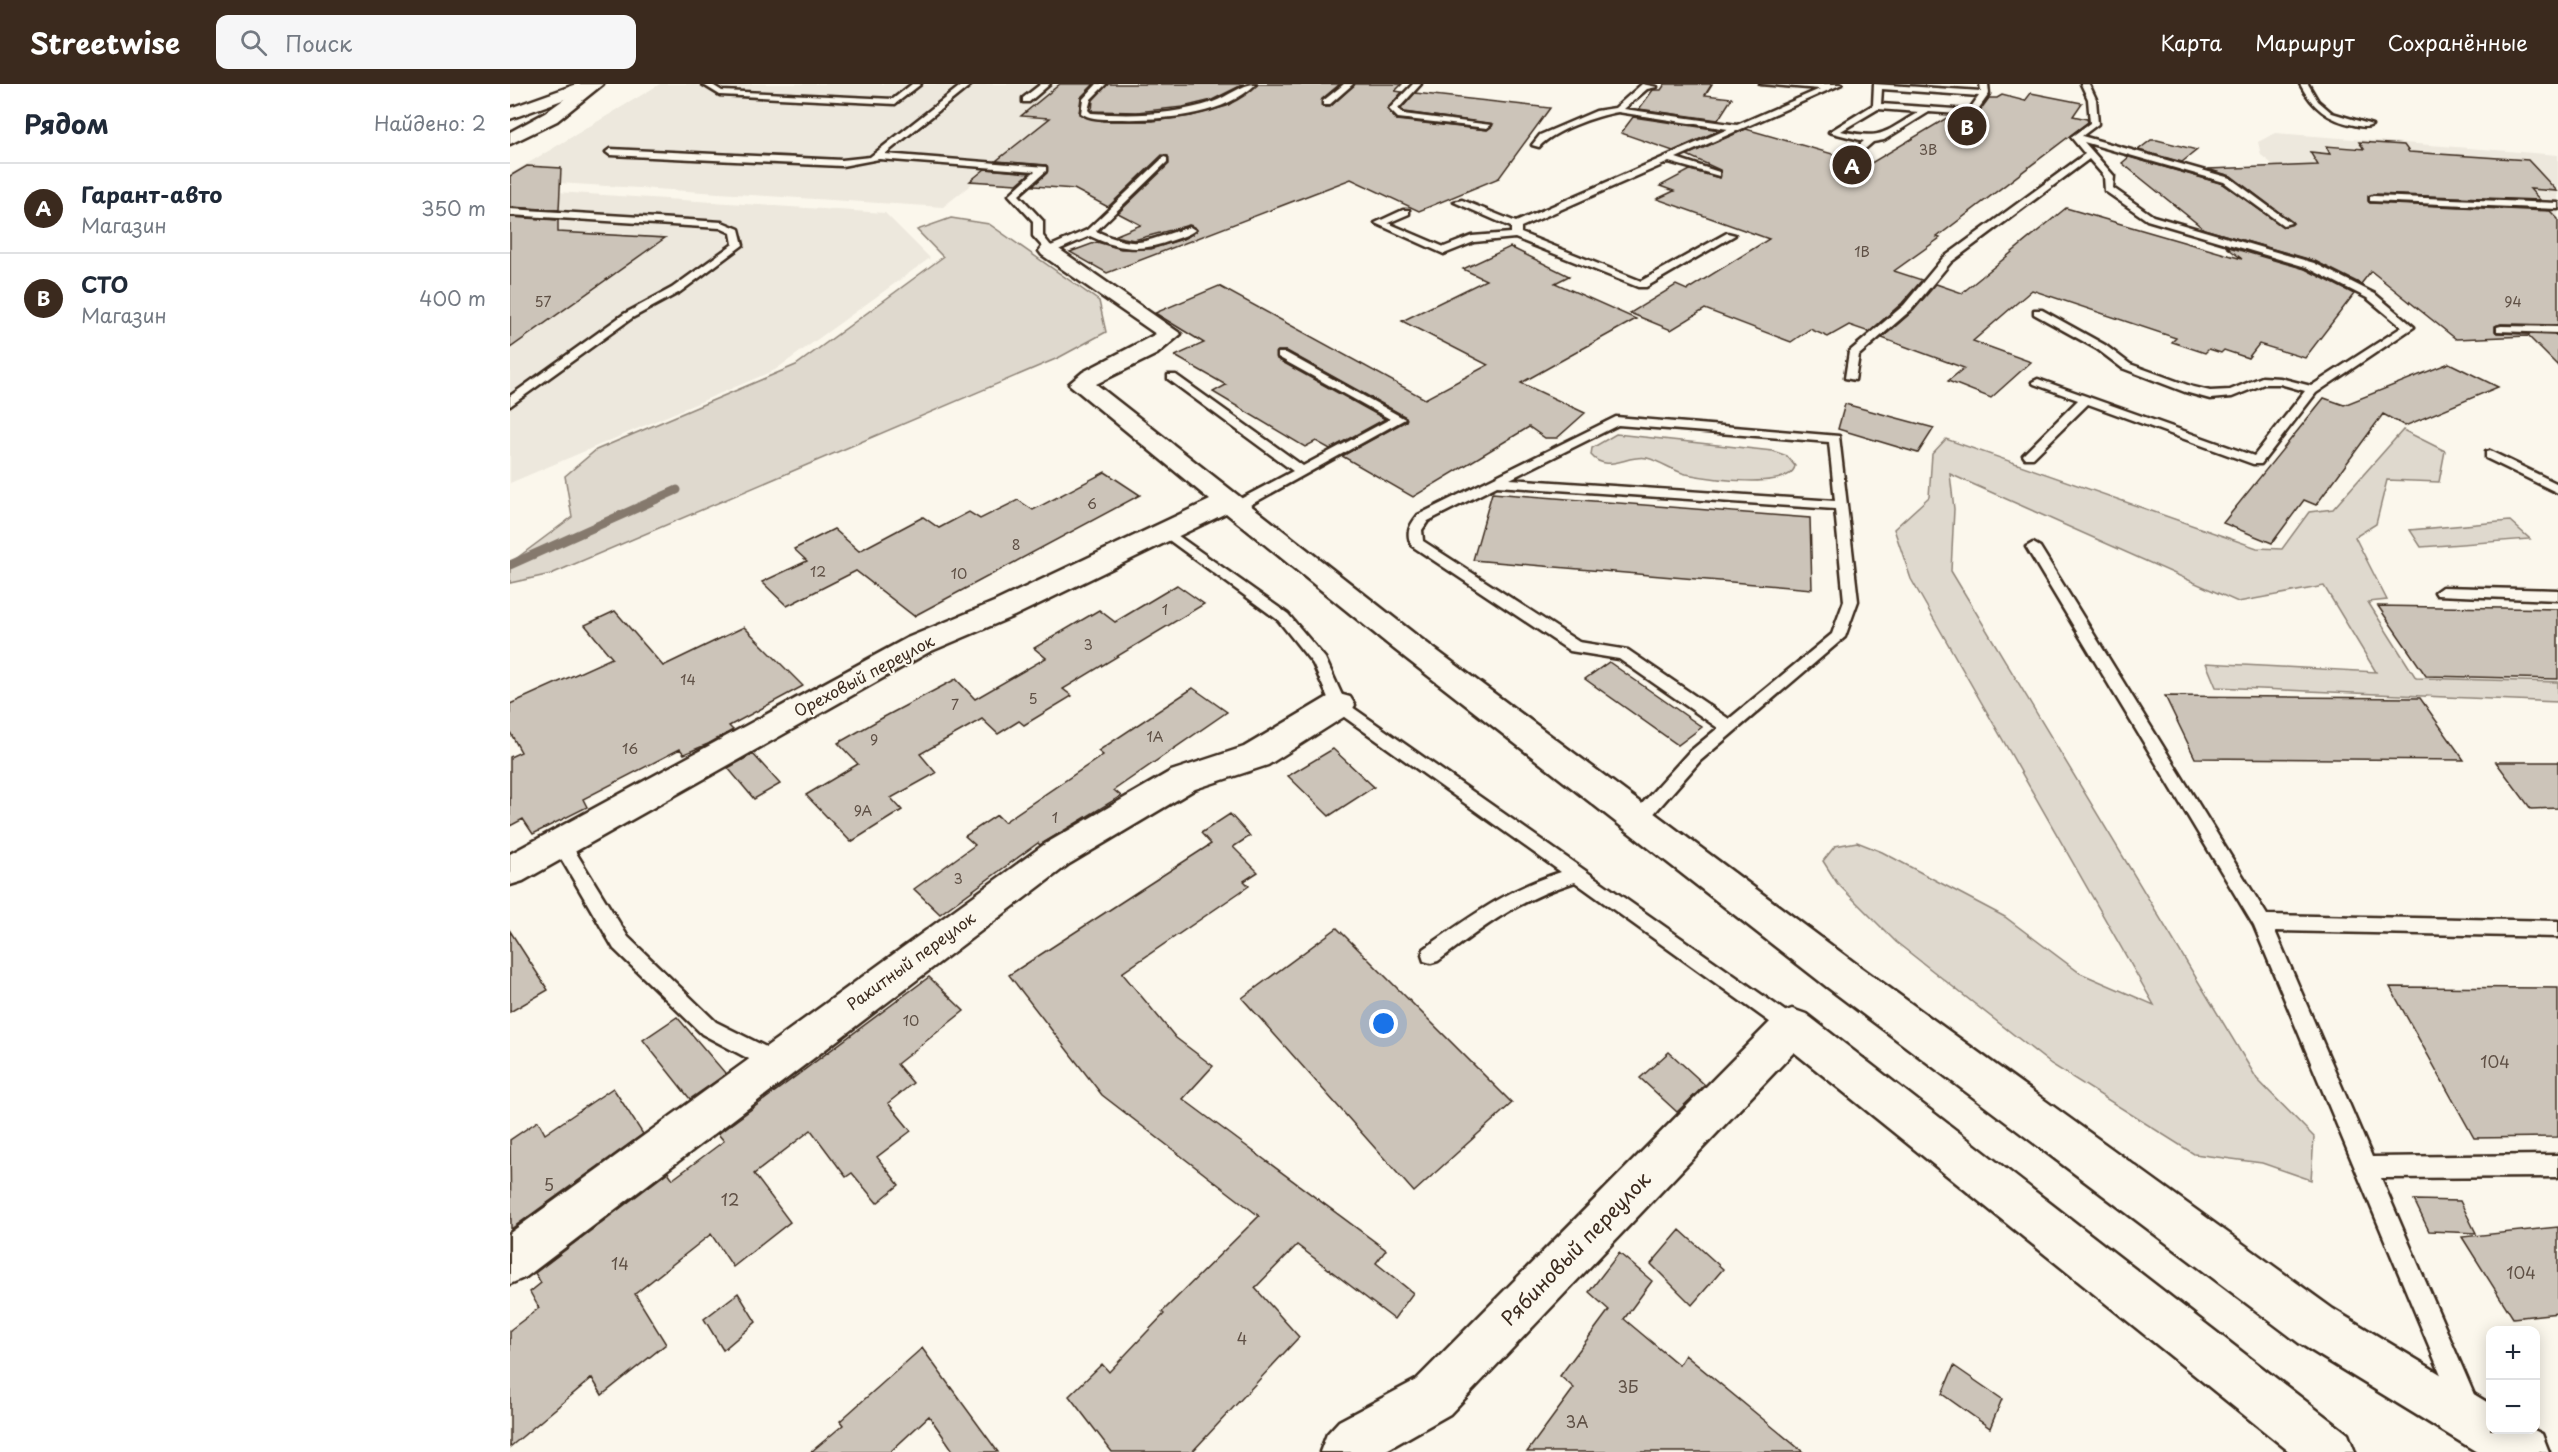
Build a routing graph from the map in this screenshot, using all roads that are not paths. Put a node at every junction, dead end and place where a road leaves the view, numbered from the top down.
1 (594, 84) edge
2 (706, 84) edge
3 (917, 84) edge
4 (968, 84) edge
5 (1046, 84) edge
6 (1102, 84) edge
7 (1252, 84) edge
8 (1349, 84) edge
9 (1417, 84) edge
10 (1495, 84) edge
11 (1504, 84) edge
12 (1764, 84) edge
13 (1984, 84) edge
14 (2085, 84) edge
15 (2304, 84) edge
16 (1878, 85) edge
17 (1834, 86) edge
18 (1653, 87) dead end
19 (1985, 94) junction
20 (1026, 100) dead end
21 (1326, 103) dead end
22 (1877, 106) junction
23 (1618, 110) junction
24 (1927, 110) junction
25 (510, 114) edge
26 (1487, 125) dead end
27 (2368, 125) dead end
28 (1738, 128) junction
29 (2075, 137) junction
30 (510, 139) edge
31 (1870, 140) junction
32 (1536, 145) dead end
33 (610, 152) dead end
34 (2090, 154) junction
35 (877, 156) junction
36 (1669, 159) junction
37 (1848, 159) dead end
38 (1164, 160) dead end
39 (1716, 174) dead end
40 (2373, 199) dead end
41 (1459, 202) dead end
42 (2558, 206) edge
43 (510, 212) edge
44 (1406, 212) dead end
45 (2286, 223) dead end
46 (1190, 230) dead end
47 (1516, 230) junction
48 (1090, 232) junction
49 (1730, 235) dead end
50 (1049, 251) junction
51 (2038, 312) dead end
52 (2501, 329) dead end
53 (2558, 330) edge
54 (1282, 355) dead end
55 (1172, 376) dead end
56 (1851, 378) dead end
57 (2038, 382) dead end
58 (2313, 390) junction
59 (2086, 399) junction
60 (510, 402) edge
61 (2029, 455) dead end
62 (2490, 455) dead end
63 (1303, 472) junction
64 (1493, 482) junction
65 (2558, 489) edge
66 (1232, 504) junction
67 (1842, 505) junction
68 (1167, 532) junction
69 (2033, 548) dead end
70 (2442, 592) dead end
71 (2558, 595) edge
72 (1339, 705) junction
73 (1730, 728) junction
74 (1637, 821) junction
75 (561, 843) junction
76 (510, 870) edge
77 (1578, 874) junction
78 (2262, 923) junction
79 (2558, 929) edge
80 (1431, 955) dead end
81 (1792, 1027) junction
82 (775, 1062) junction
83 (2558, 1166) edge
84 (2364, 1168) junction
85 (510, 1261) edge
86 (2473, 1421) junction
87 (1345, 1452) edge
88 (2330, 1452) edge
89 (2524, 1452) edge

1 - 25 street
1 - 30 street
2 - 3 lane
4 - 35 lane
5 - 20 lane
6 - 7 lane
8 - 21 lane
9 - 26 lane
10 - 11 lane
12 - 17 lane
13 - 19 lane
14 - 29 lane
15 - 27 lane
16 - 19 lane
16 - 22 lane
17 - 28 lane
18 - 23 lane
19 - 24 lane
22 - 24 lane
22 - 31 lane
23 - 28 lane
23 - 32 lane
24 - 31 lane
28 - 36 lane
29 - 34 lane
29 - 45 lane
31 - 37 lane
33 - 35 lane
34 - 56 lane
34 - 58 lane
35 - 50 lane
36 - 39 lane
36 - 47 lane
38 - 48 lane
40 - 42 lane
41 - 47 lane
43 - 60 lane
44 - 47 lane
46 - 48 lane
47 - 49 lane
48 - 50 lane
50 - 66 street
51 - 58 lane
52 - 53 lane
54 - 63 lane
55 - 63 lane
57 - 59 lane
58 - 59 lane
59 - 61 lane
62 - 65 lane
63 - 66 lane
64 - 67 lane
64 - 67 lane
64 - 73 lane
66 - 68 street, Ореховый переулок
66 - 74 street
67 - 73 lane
68 - 72 lane
68 - 75 street, Ореховый переулок
69 - 78 lane
70 - 71 lane
72 - 77 lane
72 - 82 street, Ракитный переулок
73 - 74 lane
74 - 86 street
75 - 76 street, Ореховый переулок
75 - 82 lane
77 - 80 lane
77 - 81 lane
78 - 79 lane
78 - 84 lane
81 - 87 street, Рябиновый переулок
81 - 88 street
82 - 85 street, Ракитный переулок
83 - 84 lane
84 - 86 lane
86 - 89 street

